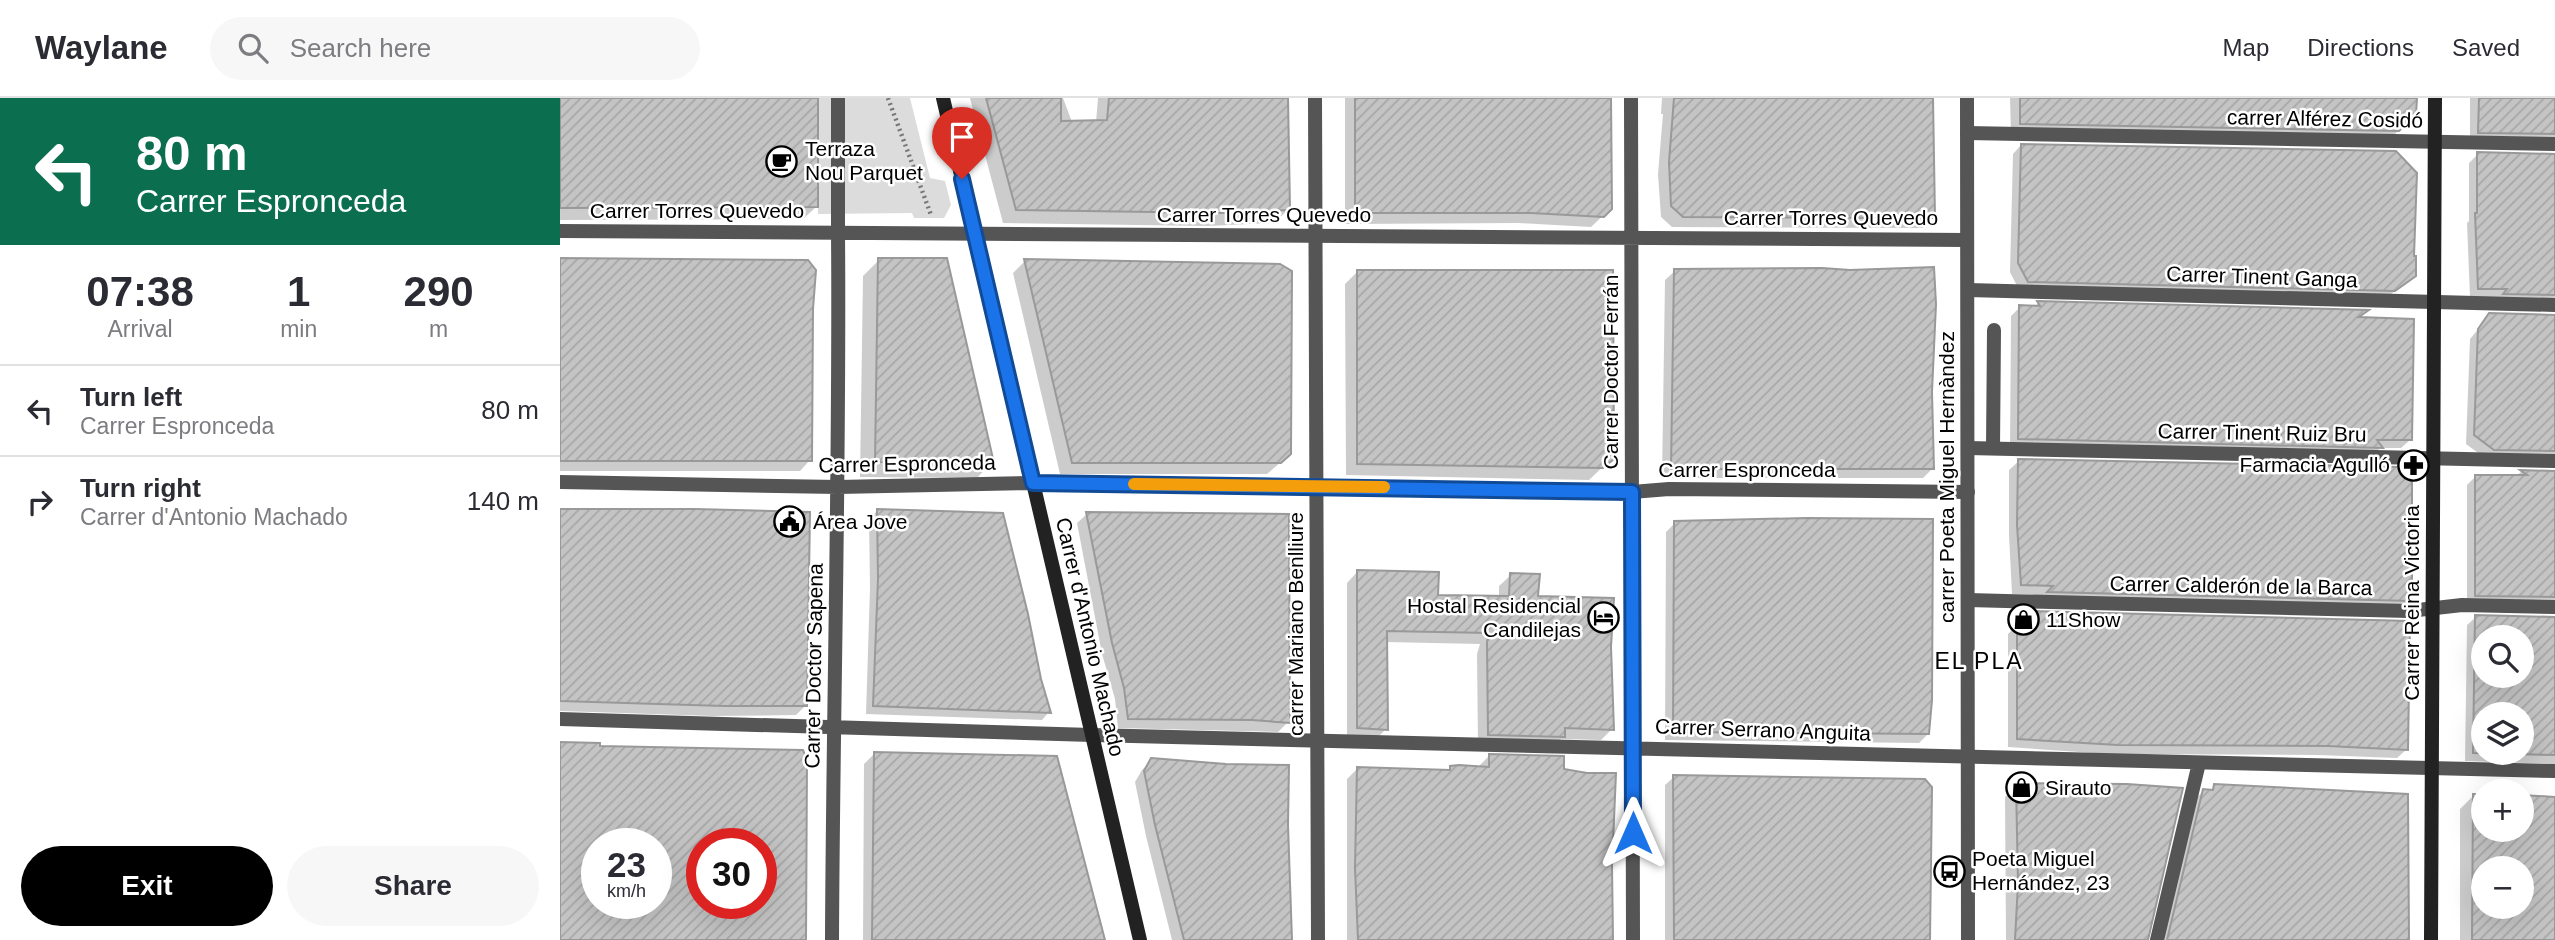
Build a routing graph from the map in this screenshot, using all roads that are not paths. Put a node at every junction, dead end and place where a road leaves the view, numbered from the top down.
1 (838, 98) edge
2 (943, 98) edge
3 (1315, 98) edge
4 (1631, 98) edge
5 (1967, 98) edge
6 (2435, 98) edge
7 (1967, 132) junction
8 (2435, 142) junction
9 (2555, 144) edge
10 (560, 231) edge
11 (838, 233) junction
12 (974, 234) junction
13 (1316, 236) junction
14 (1632, 238) junction
15 (1967, 240) junction
16 (1968, 290) junction
17 (2434, 303) junction
18 (2555, 305) edge
19 (1994, 330) dead end
20 (1968, 448) junction
21 (1993, 448) junction
22 (2433, 458) junction
23 (2555, 461) edge
24 (560, 482) edge
25 (1033, 483) junction
26 (1316, 486) junction
27 (838, 487) junction
28 (1632, 492) junction
29 (1968, 492) junction
30 (1968, 600) junction
31 (2555, 607) edge
32 (2433, 608) junction
33 (560, 719) edge
34 (833, 728) junction
35 (1092, 735) junction
36 (1317, 741) junction
37 (1633, 747) junction
38 (1968, 757) junction
39 (2199, 763) junction
40 (2432, 769) junction
41 (2555, 771) edge
42 (832, 940) edge
43 (1140, 940) edge
44 (1318, 940) edge
45 (1633, 940) edge
46 (1968, 940) edge
47 (2157, 940) edge
48 (2431, 940) edge

1 - 11 street, Carrer Doctor Sapena
2 - 12 main road, Carrer d'Antonio Machado
3 - 13 street, carrer Mariano Benlliure
4 - 14 street, Carrer Doctor Ferrán
5 - 7 street, carrer Poeta Miguel Hernàndez
6 - 8 main road, Carrer Reina Victoria
7 - 8 street, carrer Alférez Cosidó
7 - 15 street, carrer Poeta Miguel Hernàndez
8 - 9 street, carrer Alférez Cosidó
8 - 17 main road, Carrer Reina Victoria
10 - 11 street, Carrer Torres Quevedo
11 - 12 street, Carrer Torres Quevedo
11 - 27 street, Carrer Doctor Sapena
12 - 13 street, Carrer Torres Quevedo
12 - 25 main road, Carrer d'Antonio Machado
13 - 14 street, Carrer Torres Quevedo
13 - 26 street, carrer Mariano Benlliure
14 - 15 street, Carrer Torres Quevedo
14 - 28 street, Carrer Doctor Ferrán
15 - 16 street, carrer Poeta Miguel Hernàndez
16 - 17 street, Carrer Tinent Ganga
16 - 20 street, carrer Poeta Miguel Hernàndez
17 - 18 street, Carrer Tinent Ganga
17 - 22 main road, Carrer Reina Victoria
19 - 21 street
20 - 21 street, Carrer Tinent Ruiz Bru
20 - 29 street, carrer Poeta Miguel Hernàndez
21 - 22 street, Carrer Tinent Ruiz Bru
22 - 23 street, Carrer Tinent Ruiz Bru
22 - 32 main road, Carrer Reina Victoria
24 - 27 street, Carrer Espronceda
25 - 26 street, Carrer Espronceda
25 - 27 street, Carrer Espronceda
25 - 35 main road, Carrer d'Antonio Machado
26 - 28 street, Carrer Espronceda
26 - 36 street, carrer Mariano Benlliure
27 - 34 street, Carrer Doctor Sapena
28 - 29 street, Carrer Espronceda
28 - 37 street, Carrer Doctor Ferrán
29 - 30 street, carrer Poeta Miguel Hernàndez
30 - 32 street, Carrer Calderón de la Barca
30 - 38 street, carrer Poeta Miguel Hernàndez
31 - 32 street, Carrer Calderón de la Barca
32 - 40 main road, Carrer Reina Victoria
33 - 34 street, Carrer Serrano Anguita
34 - 35 street, Carrer Serrano Anguita
34 - 42 street, Carrer Doctor Sapena
35 - 36 street, Carrer Serrano Anguita
35 - 43 main road, Carrer d'Antonio Machado
36 - 37 street, Carrer Serrano Anguita
36 - 44 street, carrer Mariano Benlliure
37 - 38 street, Carrer Serrano Anguita
37 - 45 street, Carrer Doctor Ferrán
38 - 39 street, Carrer Serrano Anguita
38 - 46 street, carrer Poeta Miguel Hernàndez
39 - 40 street, Carrer Serrano Anguita
39 - 47 street
40 - 41 street, Carrer Serrano Anguita
40 - 48 main road, Carrer Reina Victoria

